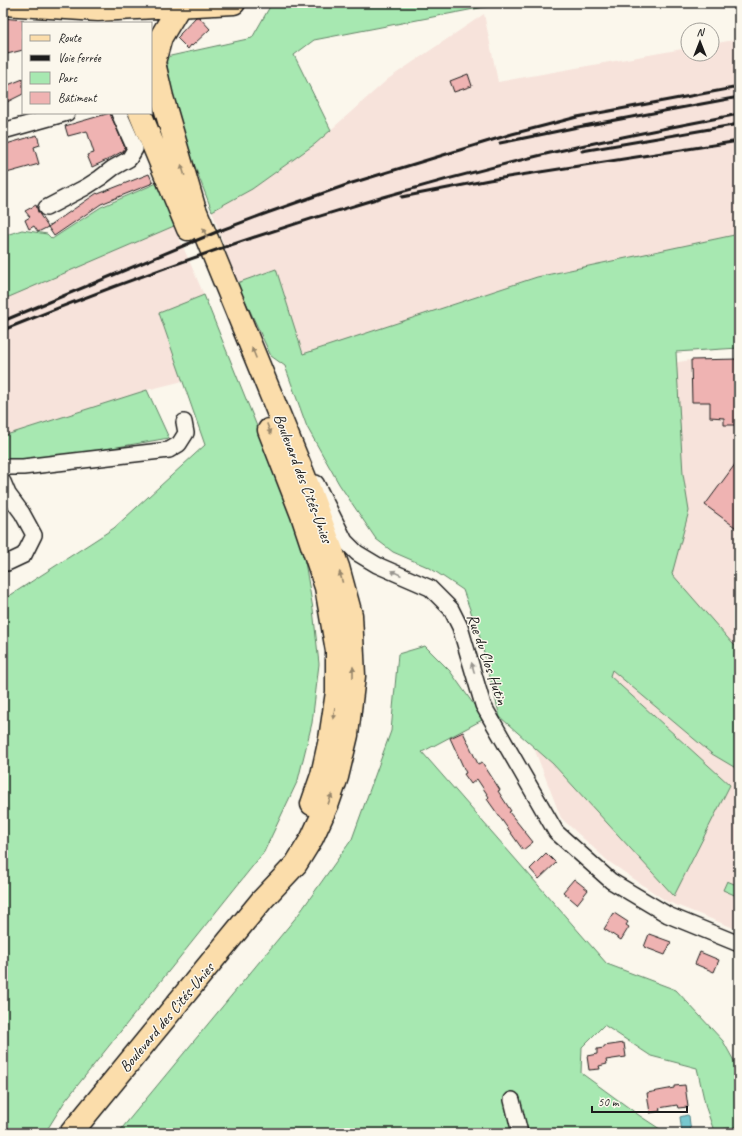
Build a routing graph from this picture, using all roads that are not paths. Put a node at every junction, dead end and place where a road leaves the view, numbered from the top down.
1 (234, 3) edge
2 (3, 4) edge
3 (179, 7) junction
4 (134, 11) edge
5 (99, 15) edge
6 (153, 56) edge
7 (155, 87) edge
8 (62, 114) edge
9 (119, 114) edge
10 (140, 114) edge
11 (3, 131) edge
12 (46, 208) dead end
13 (269, 389) junction
14 (184, 422) dead end
15 (3, 470) edge
16 (3, 482) edge
17 (3, 562) edge
18 (262, 900) junction
19 (739, 944) edge
20 (512, 1100) dead end
21 (71, 1133) edge
22 (520, 1133) edge

1 - 3 main road
2 - 5 main road
3 - 4 main road
3 - 6 main road
4 - 5 main road
6 - 7 main road, Boulevard des Cités-Unies
13 -> 7 main road, Boulevard des Cités-Unies
8 - 11 street
9 - 12 street
10 -> 18 main road, Boulevard des Cités-Unies
18 -> 13 main road, Boulevard des Cités-Unies
19 -> 13 street, Rue du Clos Hutin
14 - 15 street
16 - 17 street
18 - 21 main road, Boulevard des Cités-Unies
20 - 22 street

